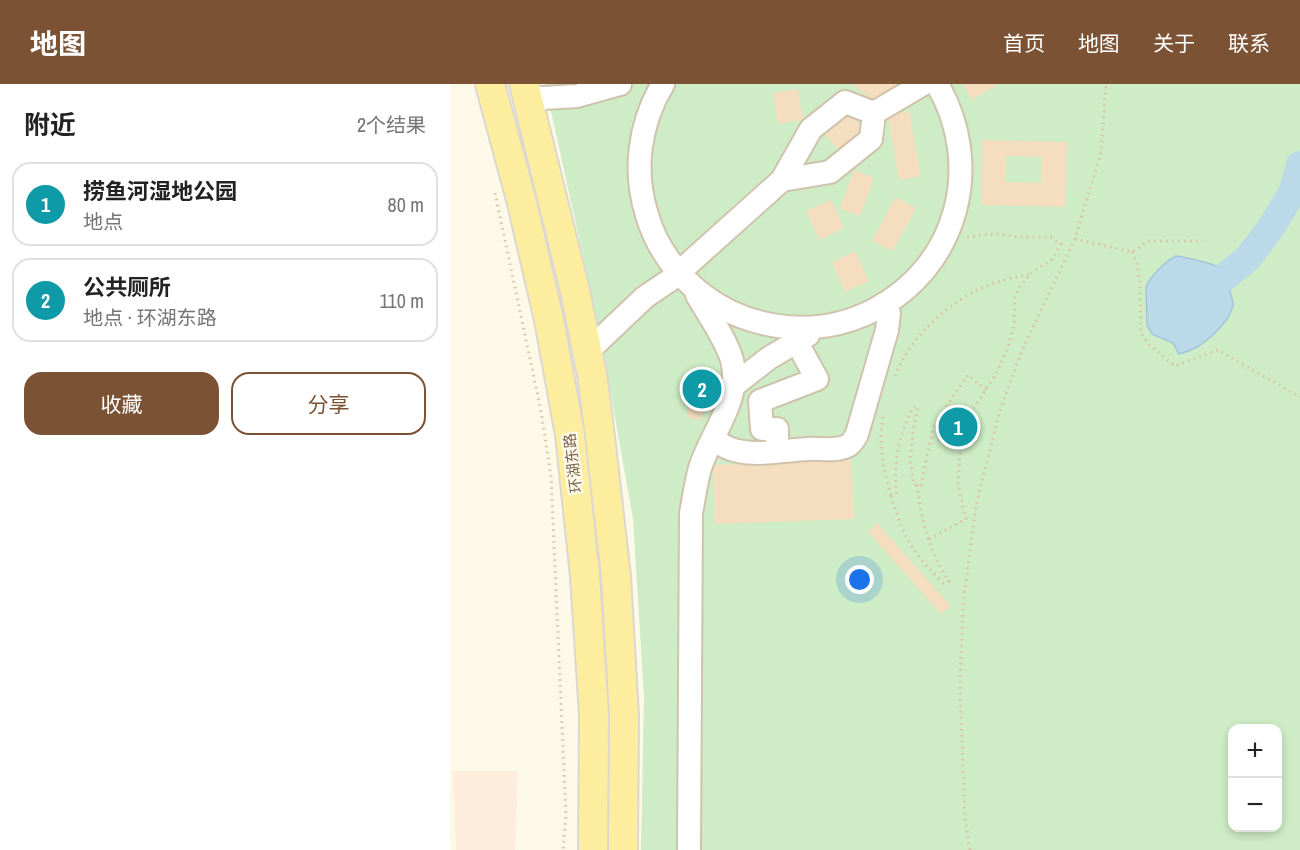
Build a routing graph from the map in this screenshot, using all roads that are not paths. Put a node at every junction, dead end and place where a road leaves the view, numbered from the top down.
1 (490, 84) edge
2 (620, 84) edge
3 (663, 84) edge
4 (923, 84) edge
5 (937, 84) edge
6 (576, 90) edge
7 (526, 92) edge
8 (874, 113) junction
9 (782, 180) junction
10 (686, 281) junction
11 (884, 304) junction
12 (825, 326) junction
13 (796, 341) junction
14 (587, 352) junction
15 (733, 386) junction
16 (713, 439) junction
17 (777, 451) junction
18 (593, 850) edge
19 (623, 850) edge
20 (689, 850) edge

1 - 18 main road, 环湖东路
2 - 6 street
3 - 10 street
4 - 8 street
5 - 11 street
6 - 7 street
7 - 14 main road, 环湖东路
8 - 9 street
8 - 9 street
9 - 10 street
10 - 12 street
10 - 14 street
10 - 15 street
11 - 12 street
11 - 17 street
12 - 13 street
13 - 15 street
13 - 17 street
14 - 19 main road, 环湖东路
15 - 16 street
16 - 17 street
16 - 20 street

